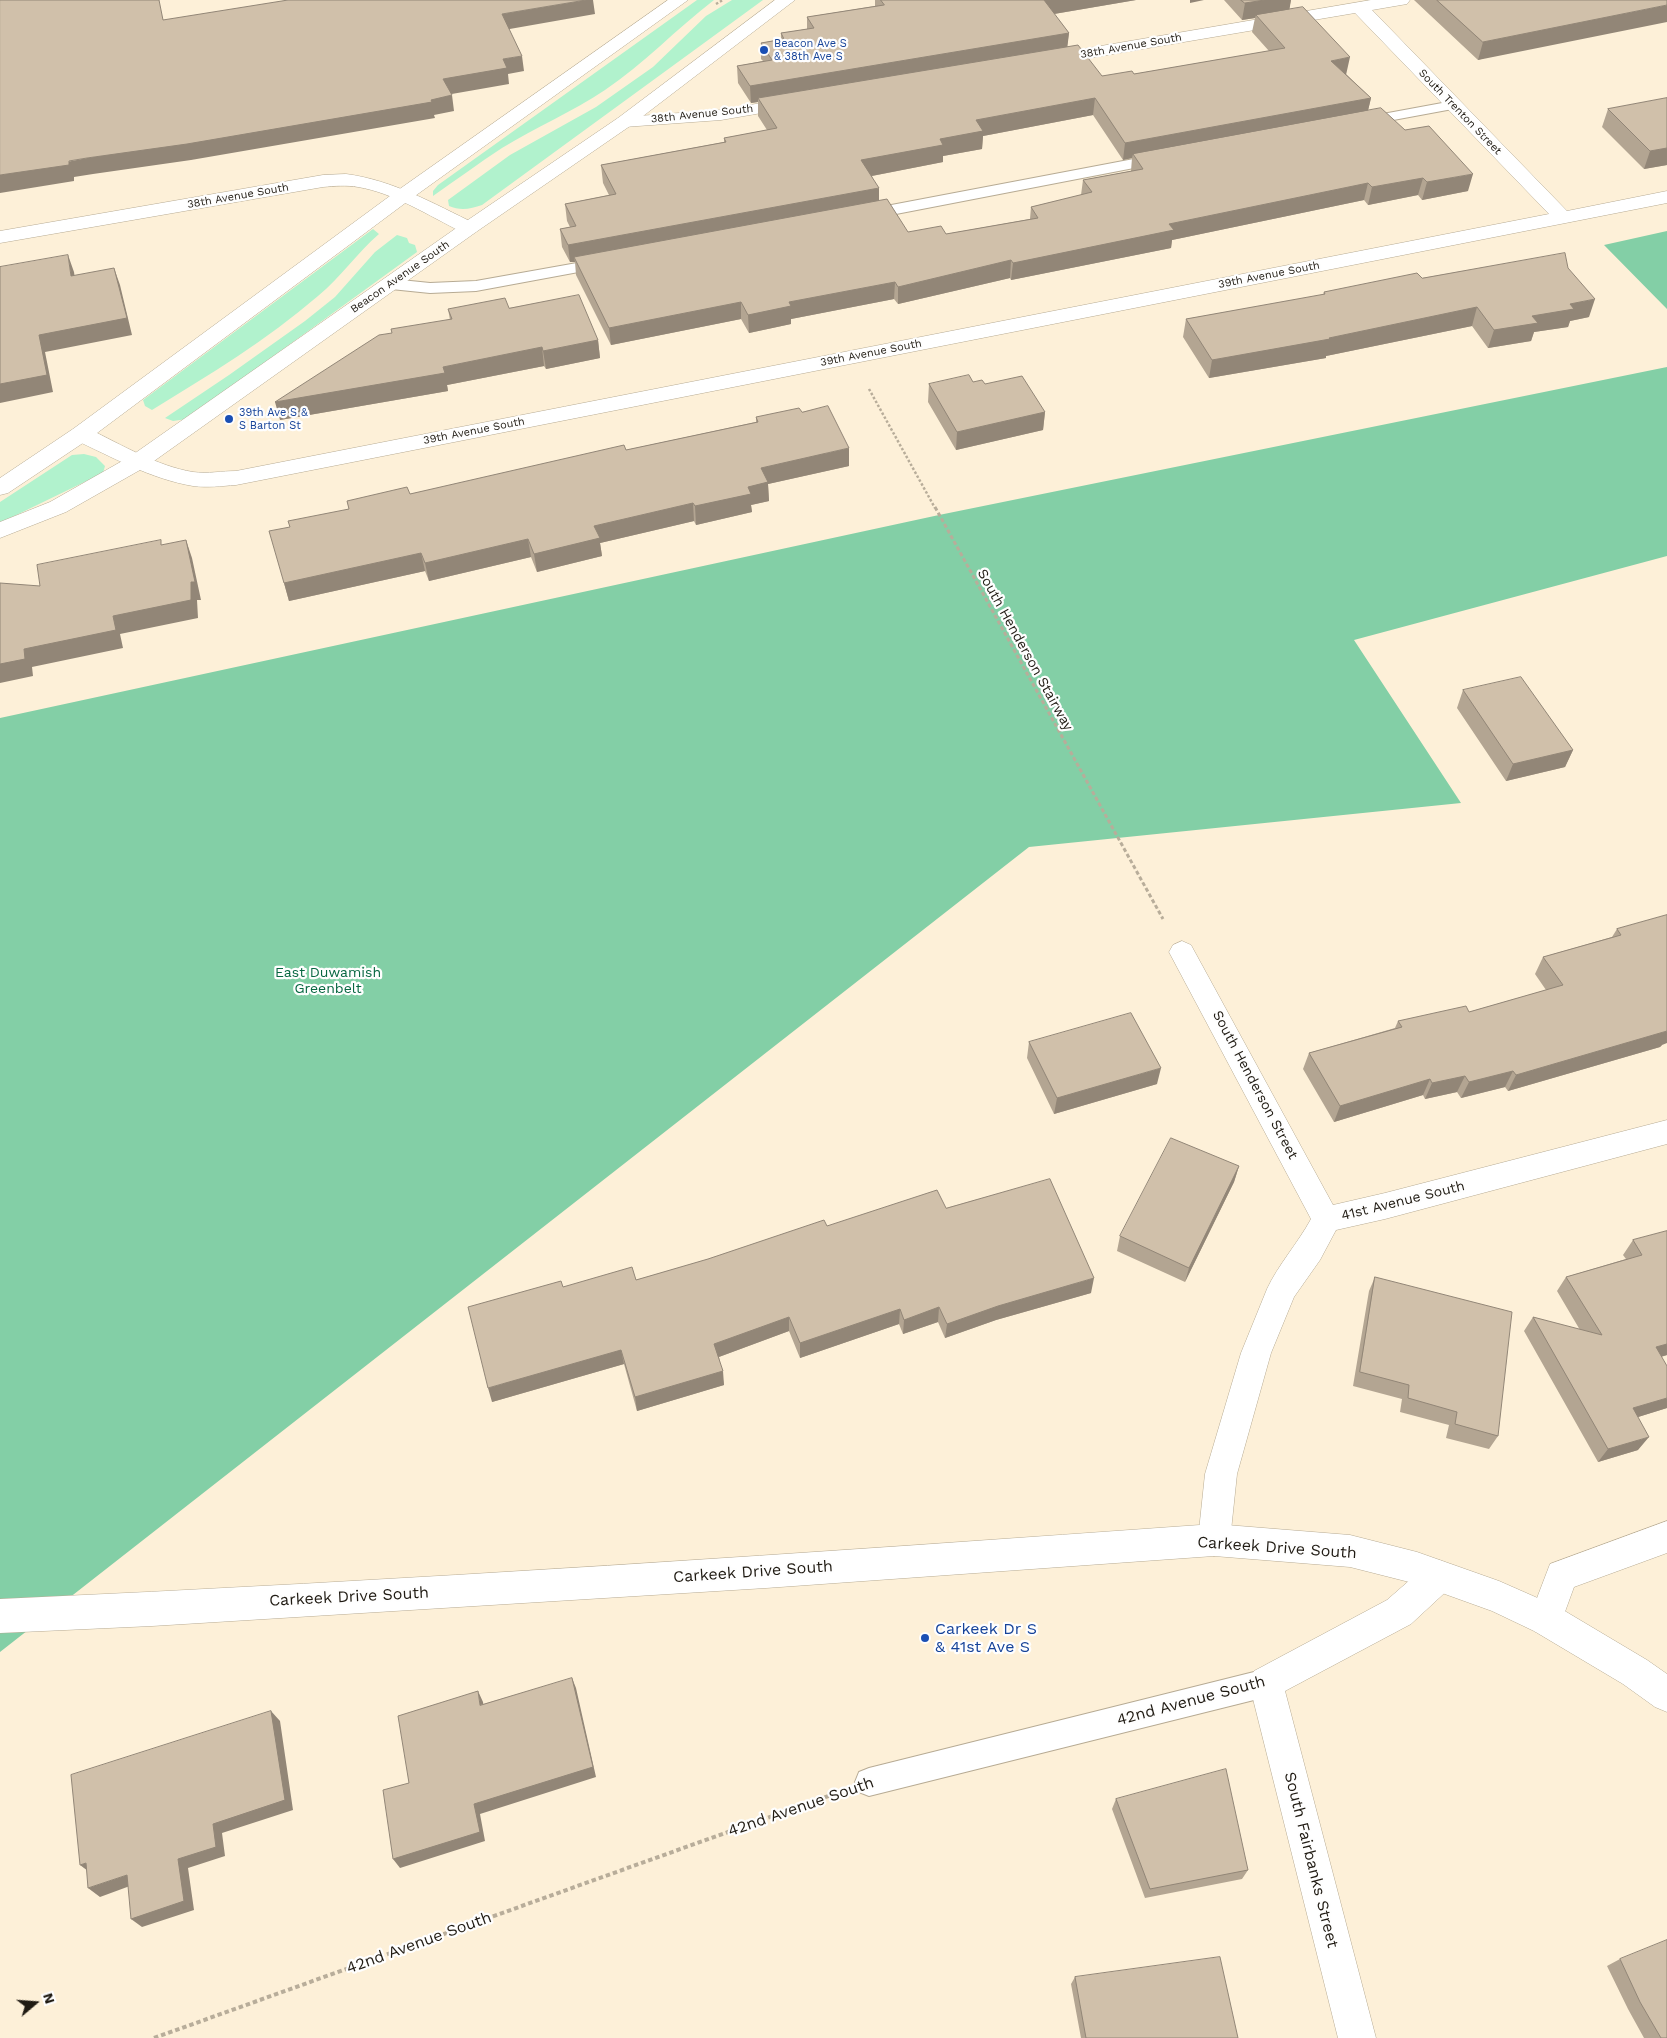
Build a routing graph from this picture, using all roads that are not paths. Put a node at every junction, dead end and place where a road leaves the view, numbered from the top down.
1 (679, 0) edge
2 (786, 0) edge
3 (1401, 0) edge
4 (1359, 7) junction
5 (1035, 62) edge
6 (809, 100) edge
7 (1453, 105) junction
8 (624, 122) junction
9 (1346, 125) edge
10 (1180, 156) edge
11 (401, 196) junction
12 (1667, 197) edge
13 (1562, 217) junction
14 (848, 218) edge
15 (470, 228) junction
16 (0, 237) edge
17 (623, 260) edge
18 (391, 284) junction
19 (81, 434) junction
20 (139, 461) junction
21 (0, 488) edge
22 (0, 531) edge
23 (1182, 952) road end
24 (1667, 1132) edge
25 (1326, 1220) junction
26 (1667, 1537) edge
27 (1214, 1540) junction
28 (1438, 1576) junction
29 (0, 1616) edge
30 (1546, 1619) junction
31 (1266, 1683) junction
32 (1667, 1694) edge
33 (869, 1782) road end
34 (1357, 2038) edge

1 - 11 street
2 - 8 street, Beacon Avenue South
3 - 4 street, 38th Avenue South
4 - 5 street, 38th Avenue South
4 - 7 street, South Trenton Street
6 - 8 street, 38th Avenue South
7 - 9 lane
7 - 13 street, South Trenton Street
8 - 15 street, Beacon Avenue South
10 - 14 lane
11 - 15 street, 38th Avenue South
11 - 16 street, 38th Avenue South
11 - 19 street
12 - 13 street, 39th Avenue South
13 - 20 street, 39th Avenue South
15 - 18 street, Beacon Avenue South
17 - 18 lane
18 - 20 street, Beacon Avenue South
19 - 20 street, 39th Avenue South
19 - 21 street
20 - 22 street, Beacon Avenue South
23 - 25 street, South Henderson Street
24 - 25 street, 41st Avenue South
25 - 27 street, 41st Avenue South
26 - 30 street
27 - 28 street, Carkeek Drive South
27 - 29 street, Carkeek Drive South
28 - 30 street, Carkeek Drive South
28 - 31 street, 42nd Avenue South
30 - 32 street
31 - 33 lane, 42nd Avenue South
31 - 34 street, South Fairbanks Street

